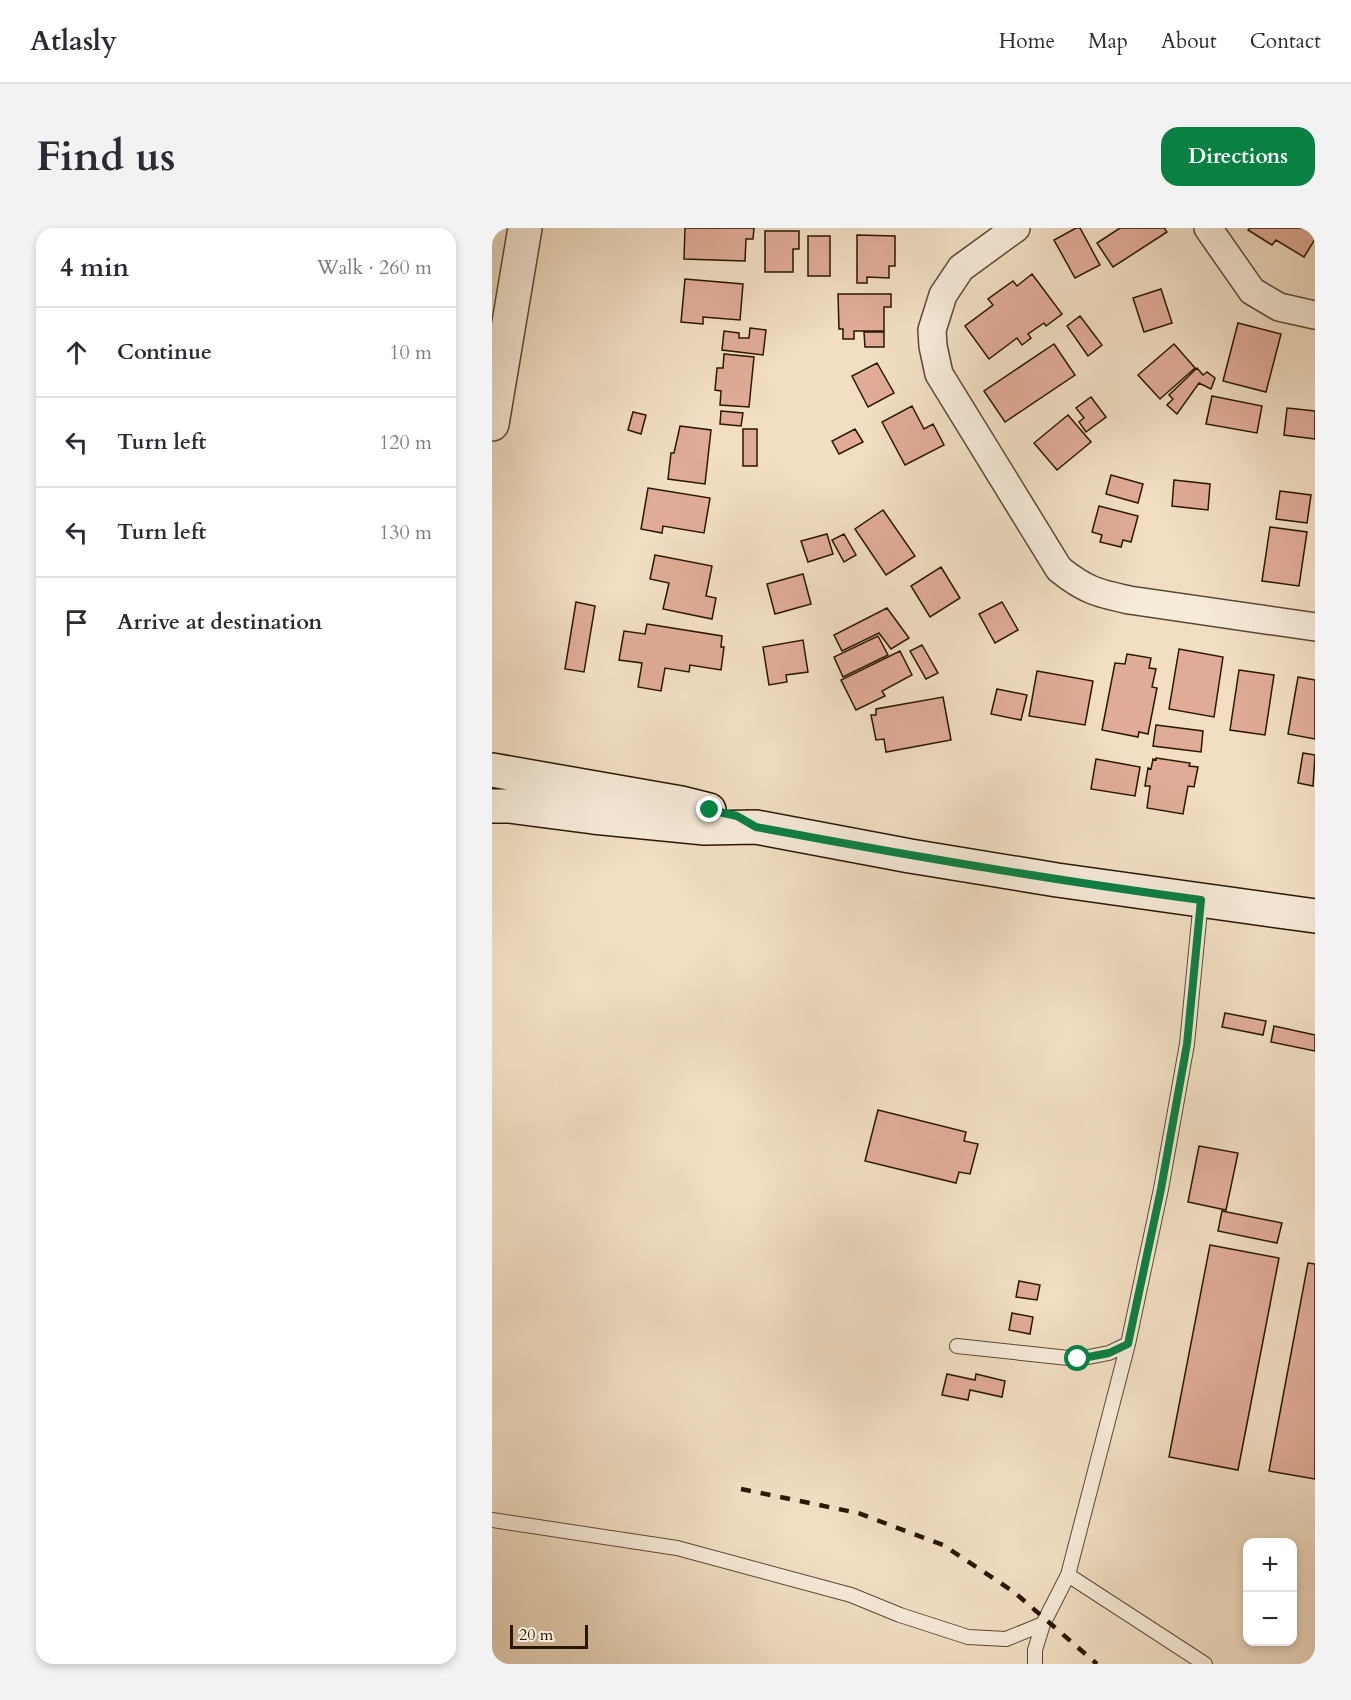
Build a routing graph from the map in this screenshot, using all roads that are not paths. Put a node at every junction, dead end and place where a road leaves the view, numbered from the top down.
1 (525, 228) edge
2 (1016, 228) edge
3 (1208, 228) edge
4 (1315, 315) edge
5 (492, 424) edge
6 (1315, 627) edge
7 (499, 771) edge
8 (500, 806) edge
9 (756, 827) junction
10 (1201, 900) junction
11 (1315, 916) edge
12 (1128, 1344) junction
13 (957, 1346) dead end
14 (492, 1520) edge
15 (1068, 1575) junction
16 (1043, 1624) junction
17 (1035, 1664) edge
18 (1205, 1664) edge

1 - 5 main road
2 - 6 street
3 - 4 street
7 - 9 main road
8 - 9 main road
9 - 10 main road
10 - 11 main road
10 - 12 lane
12 - 13 lane
12 - 15 lane
14 - 16 lane
15 - 16 lane
15 - 18 lane
16 - 17 lane

